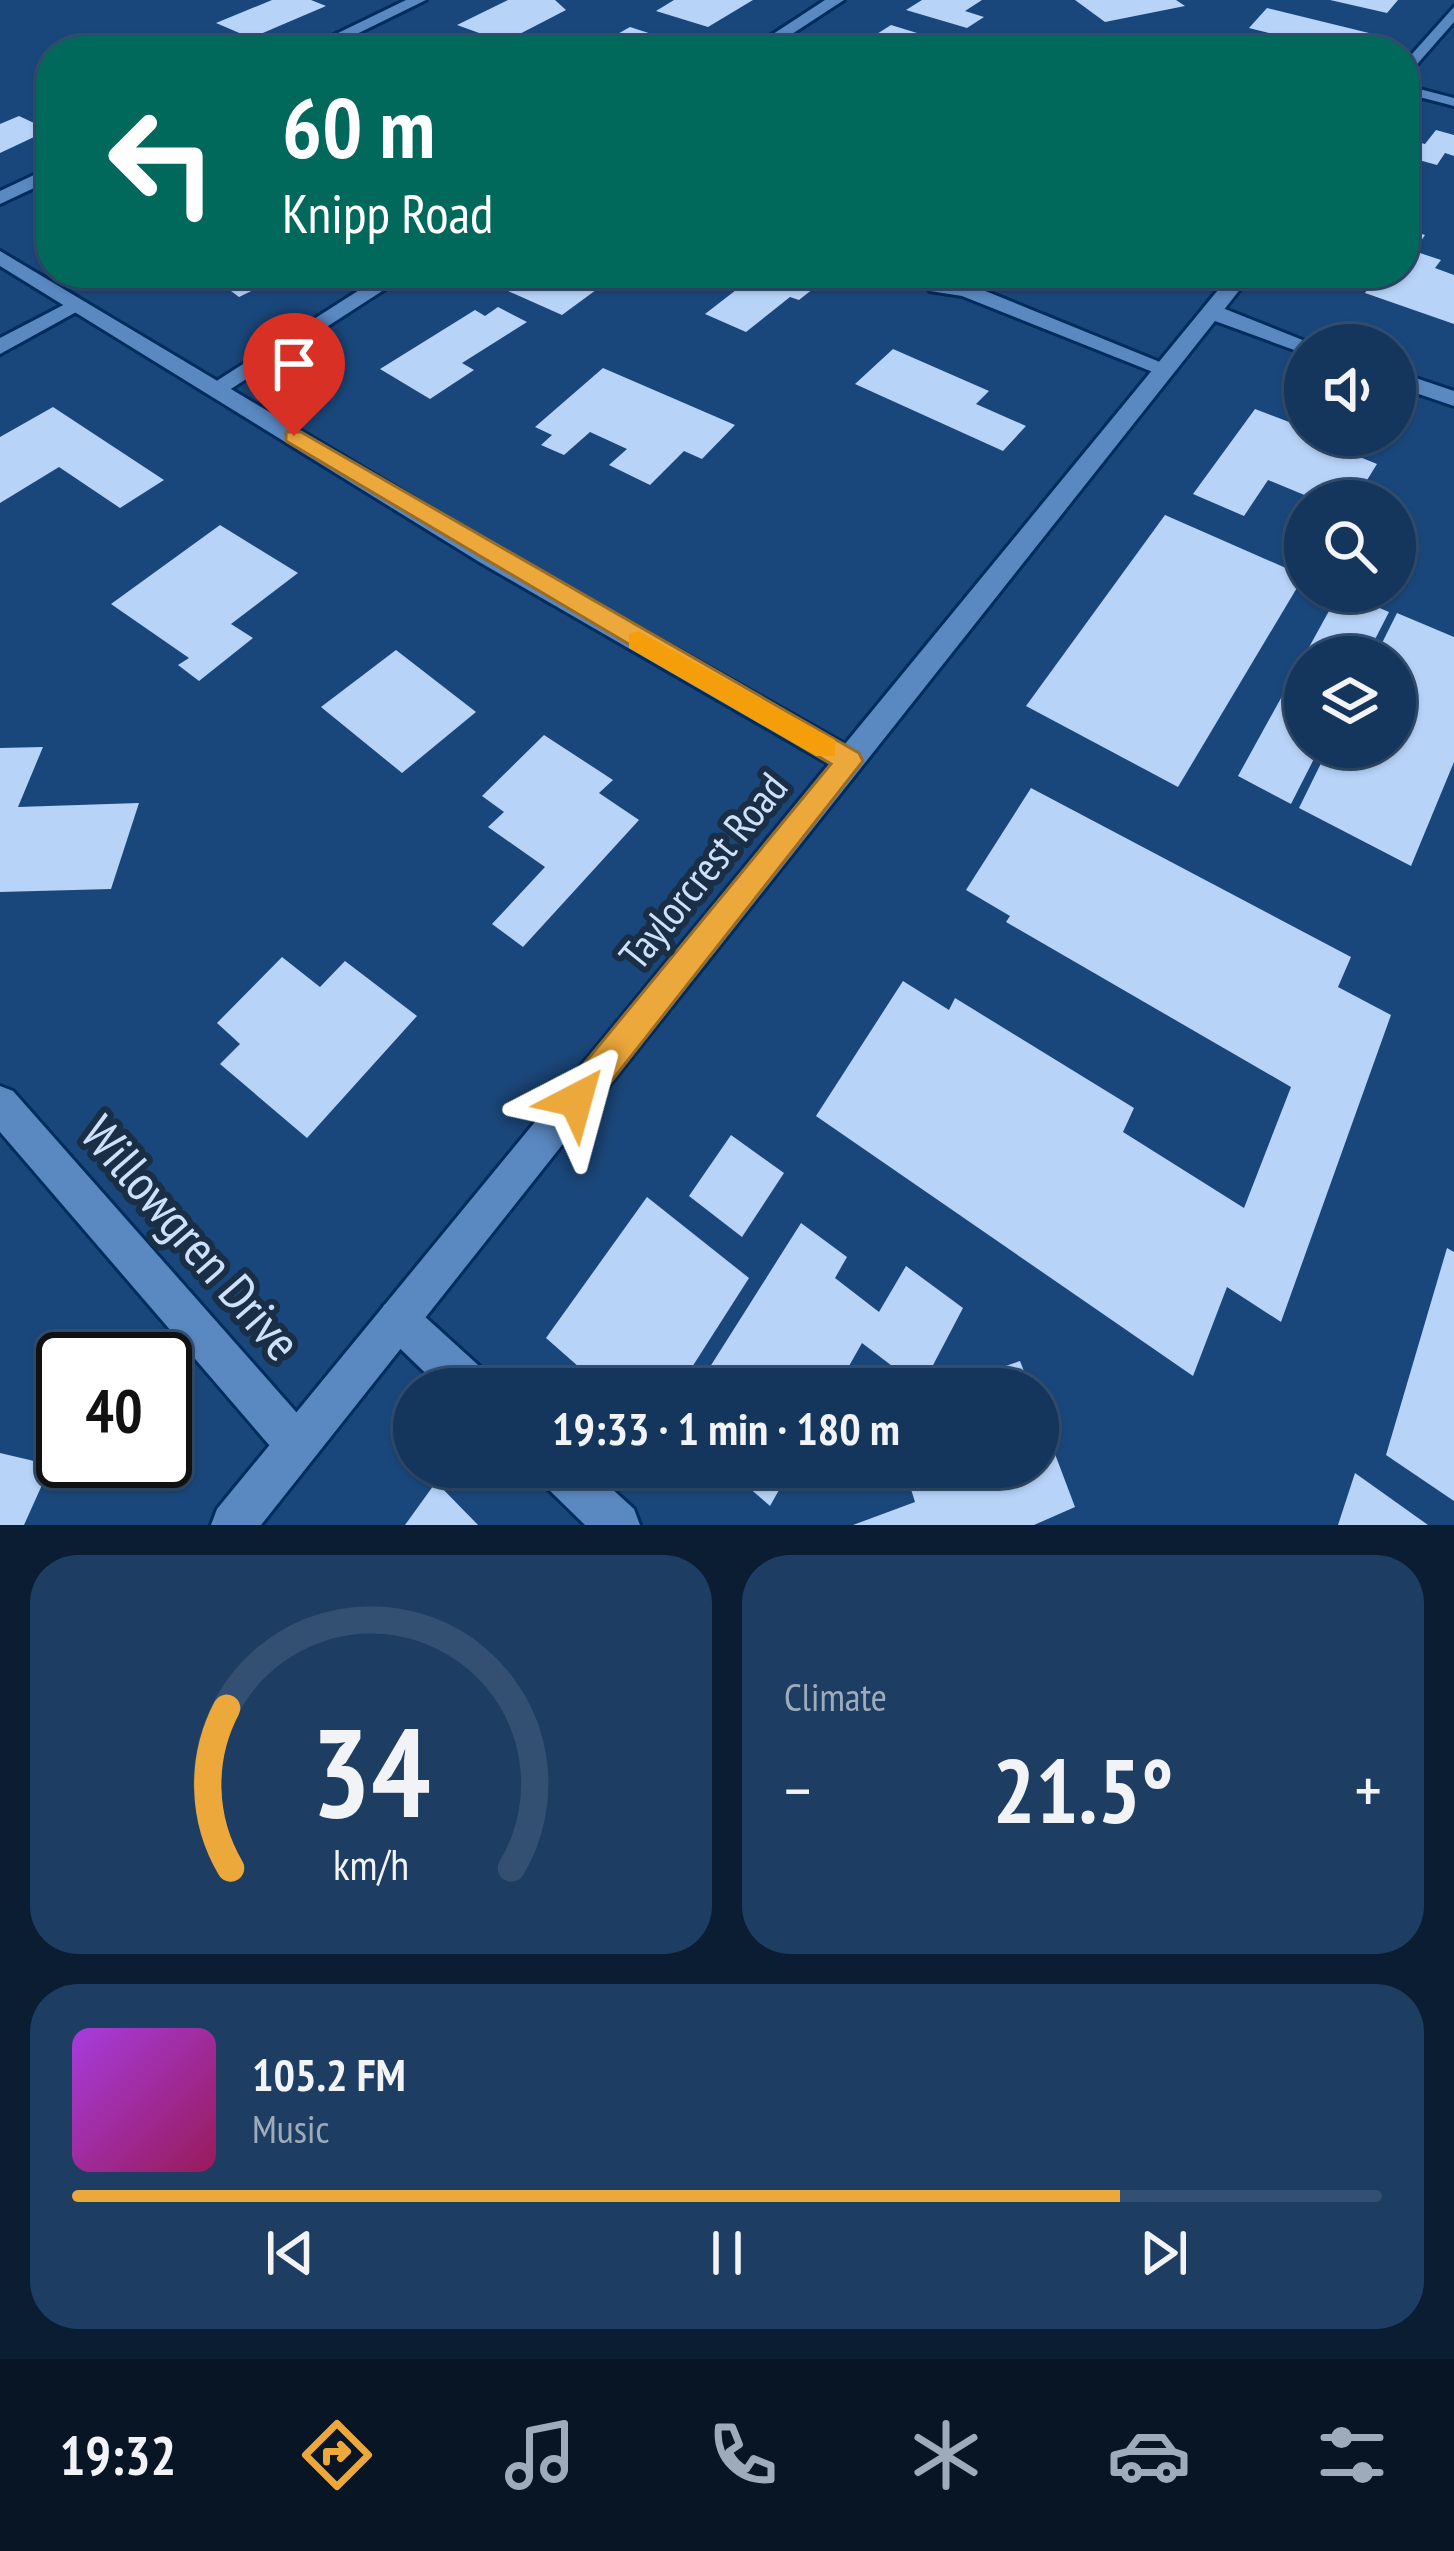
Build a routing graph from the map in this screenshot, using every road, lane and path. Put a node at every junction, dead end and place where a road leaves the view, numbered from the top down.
1 (418, 0) edge
2 (836, 0) edge
3 (1454, 12) edge
4 (341, 36) edge
5 (779, 36) edge
6 (1419, 55) edge
7 (1419, 93) edge
8 (1454, 103) edge
9 (36, 180) edge
10 (0, 197) edge
11 (0, 257) edge
12 (36, 279) edge
13 (50, 288) edge
14 (376, 288) edge
15 (947, 288) edge
16 (1231, 288) edge
17 (78, 305) junction
18 (1212, 312) junction
19 (1284, 338) edge
20 (0, 347) edge
21 (1166, 369) junction
22 (1416, 385) edge
23 (215, 388) junction
24 (1454, 399) edge
25 (849, 761) junction
26 (0, 1104) edge
27 (398, 1319) junction
28 (450, 1368) edge
29 (297, 1445) junction
30 (578, 1488) edge
31 (233, 1525) edge
32 (618, 1525) edge

1 - 4 street
2 - 5 street
3 - 6 street
7 - 8 lane
9 - 10 street
11 - 12 street
13 - 17 street
14 - 23 street
15 - 21 street
16 - 18 street, Taylorcrest Road
17 - 20 street
17 - 23 street
18 - 19 street
18 - 21 street, Taylorcrest Road
21 - 25 street, Taylorcrest Road
22 - 24 street
23 - 25 street
25 - 27 street, Taylorcrest Road
26 - 29 street, Willowgren Drive
27 - 28 street
27 - 29 street, Taylorcrest Road
29 - 31 street, Taylorcrest Road
30 - 32 street

